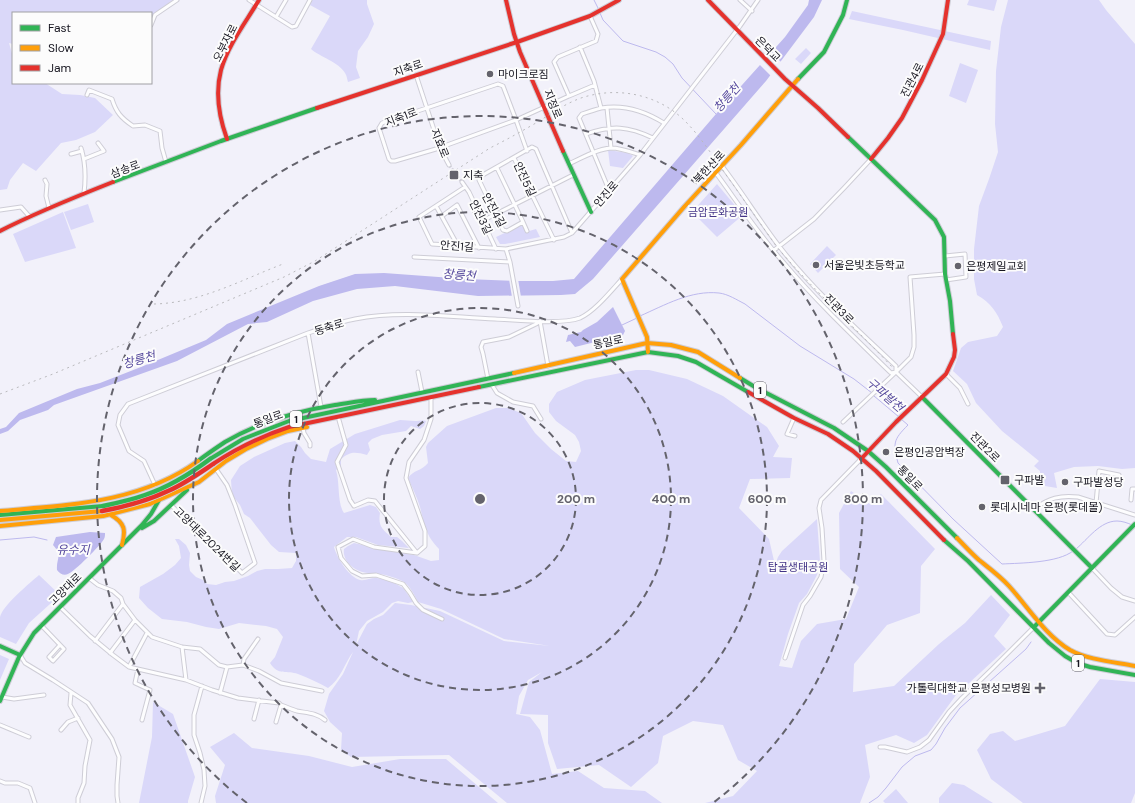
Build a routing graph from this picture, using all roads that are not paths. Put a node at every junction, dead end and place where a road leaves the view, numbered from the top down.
1 (177, 0) edge
2 (249, 0) edge
3 (286, 0) edge
4 (310, 0) edge
5 (506, 0) edge
6 (619, 0) edge
7 (708, 0) edge
8 (740, 0) edge
9 (758, 0) edge
10 (847, 0) edge
11 (948, 0) edge
12 (258, 2) edge
13 (752, 10) junction
14 (592, 15) junction
15 (276, 17) junction
16 (152, 22) edge
17 (737, 30) junction
18 (517, 42) junction
19 (580, 47) junction
20 (416, 75) junction
21 (595, 85) junction
22 (792, 86) junction
23 (87, 95) dead end
24 (569, 96) junction
25 (544, 106) junction
26 (427, 108) junction
27 (601, 108) junction
28 (607, 108) junction
29 (516, 120) junction
30 (664, 123) junction
31 (610, 128) junction
32 (586, 134) junction
33 (653, 138) junction
34 (227, 139) junction
35 (98, 143) dead end
36 (440, 148) junction
37 (611, 148) junction
38 (527, 151) junction
39 (594, 153) junction
40 (71, 154) dead end
41 (640, 155) junction
42 (514, 158) junction
43 (84, 159) junction
44 (871, 159) junction
45 (166, 162) junction
46 (569, 164) junction
47 (449, 165) tunnel mouth
48 (722, 166) junction
49 (497, 168) junction
50 (716, 173) junction
51 (574, 175) junction
52 (45, 180) dead end
53 (462, 182) tunnel mouth
54 (552, 186) junction
55 (465, 187) junction
56 (609, 190) junction
57 (84, 193) junction
58 (532, 196) junction
59 (515, 205) junction
60 (436, 206) junction
61 (49, 208) junction
62 (0, 210) edge
63 (591, 212) junction
64 (496, 214) junction
65 (29, 216) junction
66 (442, 216) junction
67 (758, 216) junction
68 (482, 221) junction
69 (751, 221) junction
70 (523, 222) junction
71 (0, 230) edge
72 (527, 231) dead end
73 (572, 233) junction
74 (554, 240) junction
75 (458, 246) junction
76 (778, 246) junction
77 (479, 248) junction
78 (496, 249) junction
79 (506, 249) junction
80 (773, 251) junction
81 (945, 256) junction
82 (414, 257) dead end
83 (510, 262) junction
84 (945, 274) junction
85 (622, 279) junction
86 (946, 280) junction
87 (517, 304) dead end
88 (540, 321) junction
89 (308, 333) junction
90 (647, 344) junction
91 (648, 352) junction
92 (548, 366) junction
93 (418, 372) dead end
94 (896, 372) junction
95 (946, 374) junction
96 (488, 380) junction
97 (492, 385) junction
98 (422, 392) junction
99 (922, 397) junction
100 (431, 398) junction
101 (389, 399) junction
102 (968, 404) dead end
103 (321, 407) junction
104 (389, 407) junction
105 (794, 418) junction
106 (541, 419) dead end
107 (339, 420) junction
108 (843, 422) dead end
109 (303, 428) junction
110 (794, 436) dead end
111 (310, 446) dead end
112 (868, 451) junction
113 (861, 459) junction
114 (189, 467) junction
115 (216, 469) junction
116 (1119, 475) dead end
117 (200, 481) junction
118 (155, 485) junction
119 (189, 487) junction
120 (1135, 489) edge
121 (160, 500) junction
122 (1131, 500) dead end
123 (1096, 503) junction
124 (172, 505) junction
125 (103, 508) junction
126 (1034, 509) junction
127 (0, 511) edge
128 (0, 515) edge
129 (111, 515) junction
130 (1135, 515) edge
131 (0, 520) edge
132 (1135, 524) edge
133 (0, 526) edge
134 (138, 531) junction
135 (122, 545) junction
136 (417, 553) junction
137 (1092, 568) junction
138 (89, 578) junction
139 (1068, 592) junction
140 (1135, 601) edge
141 (123, 604) junction
142 (60, 607) junction
143 (1135, 617) edge
144 (442, 619) dead end
145 (135, 620) junction
146 (1039, 621) junction
147 (41, 625) junction
148 (1034, 626) junction
149 (147, 633) junction
150 (258, 639) dead end
151 (95, 641) junction
152 (60, 645) junction
153 (0, 646) edge
154 (182, 647) junction
155 (110, 653) junction
156 (20, 655) junction
157 (785, 658) dead end
158 (243, 665) junction
159 (1135, 666) edge
160 (129, 667) junction
161 (227, 667) junction
162 (138, 669) junction
163 (1135, 675) edge
164 (186, 680) junction
165 (202, 686) junction
166 (322, 691) dead end
167 (220, 692) junction
168 (71, 693) junction
169 (44, 695) dead end
170 (1, 699) edge
171 (259, 700) junction
172 (281, 705) junction
173 (78, 718) junction
174 (254, 719) dead end
175 (142, 720) dead end
176 (325, 720) dead end
177 (276, 722) dead end
178 (0, 725) edge
179 (61, 730) dead end
180 (29, 737) dead end
181 (880, 747) dead end
182 (0, 781) edge
183 (35, 803) edge
184 (78, 803) edge
185 (118, 803) edge
186 (201, 803) edge

1 - 16 street
2 - 12 street
3 - 15 street
4 - 15 street
5 - 18 main road, 지정로
6 - 14 main road, 지축로
7 - 17 main road
8 - 13 street
9 - 13 street
10 - 22 main road, 북한산로
11 - 44 main road, 진관4로
12 - 15 street
12 - 34 main road, 오부자로
13 - 17 street
14 - 18 main road, 지축로
14 - 19 street
17 - 22 main road, 은덕교
17 - 30 street, 안진로
18 - 20 main road, 지축로
18 - 25 main road, 지정로
19 - 21 street
19 - 24 street
20 - 26 street, 지효로
20 - 34 main road, 지축로
21 - 24 street, 지축1로
21 - 27 street
22 - 44 main road
22 - 48 main road, 북한산로
23 - 45 street
24 - 25 street, 지축1로
25 - 29 street, 지축1로
25 - 46 main road, 지정로
26 - 29 street, 지축1로
26 - 36 street, 지효로
26 - 36 street, 지축1로
27 - 28 street
27 - 32 street
28 - 30 street
28 - 31 street
29 - 36 street, 지축1로
29 - 38 street
30 - 33 street, 안진로
31 - 32 street
31 - 33 street
31 - 37 street
32 - 39 street
33 - 41 street, 안진로
34 - 45 main road, 삼송로
35 - 43 street
36 - 47 street, 지효로
37 - 39 street
37 - 41 street
38 - 42 street, 안진5길
38 - 54 street, 안진5길
39 - 46 street
39 - 56 street
40 - 43 street
41 - 56 street, 안진로
42 - 49 street
42 - 58 street, 안진5길
43 - 57 street
44 - 76 street
44 - 81 main road
45 - 57 main road, 삼송로
46 - 51 main road, 지정로
48 - 50 main road, 북한산로
48 - 67 street, 진관3로
49 - 59 street, 안진4길
49 - 64 street, 안진4길
50 - 69 street, 진관3로
50 - 85 main road, 북한산로
51 - 54 street
51 - 63 main road, 지정로
52 - 61 street
53 - 55 street
54 - 58 street
54 - 73 street, 안진5길
55 - 60 street, 안진1길
55 - 68 street, 안진3길
56 - 63 street, 안진로
57 - 61 main road, 삼송로
58 - 59 street
58 - 74 street, 안진5길
59 - 64 street
59 - 70 street, 안진4길
60 - 66 street
60 - 75 street, 안진1길
61 - 65 main road, 삼송로
62 - 65 street
63 - 73 street, 안진로
64 - 68 street
64 - 70 street, 안진4길
65 - 71 main road, 삼송로
66 - 75 street
66 - 77 street
67 - 69 street
67 - 76 street, 진관3로
68 - 78 street, 안진3길
69 - 80 street, 진관3로
70 - 72 street
73 - 74 street, 안진로
74 - 79 street, 안진로
75 - 77 street, 안진1길
76 - 80 street
76 - 94 street, 진관3로
77 - 78 street, 안진1길
78 - 79 street, 안진로
79 - 83 street
80 - 94 street, 진관3로
81 - 84 main road
81 - 86 street
82 - 83 street
83 - 87 street
84 - 86 main road
84 - 94 street
85 - 88 street, 동축로
85 - 90 main road
86 - 95 main road
88 - 89 street, 동축로
88 - 92 street
88 - 96 street
89 - 103 street
89 - 118 street, 동축로
90 - 91 main road
90 - 92 main road, 통일로 / 1
90 - 112 main road, 통일로 / 1
91 - 97 main road, 통일로 / 1
91 - 105 main road, 통일로 / 1
92 - 96 main road, 통일로 / 1
93 - 98 street
94 - 99 street, 진관3로
94 - 108 street
95 - 99 main road
95 - 102 street
96 - 98 main road, 통일로 / 1
97 - 100 main road, 통일로 / 1
97 - 106 street
98 - 101 main road, 통일로 / 1
99 - 112 main road
99 - 126 main road, 진관2로
100 - 104 main road, 통일로 / 1
100 - 136 street
101 - 103 main road
101 - 125 main road, 통일로 / 1, bridge
103 - 114 main road
104 - 107 main road
104 - 125 main road, 통일로 / 1, bridge
105 - 110 street
105 - 113 main road, 통일로 / 1
107 - 109 main road
107 - 136 street
109 - 111 street
109 - 115 main road
112 - 113 main road
112 - 146 main road, 통일로 / 1
113 - 148 main road, 통일로 / 1
113 - 157 street
114 - 117 main road
114 - 118 main road
115 - 117 main road
115 - 124 street, 고양대로2024번길
116 - 123 street
117 - 119 main road
118 - 121 main road
118 - 127 main road
119 - 121 main road
119 - 124 main road
120 - 122 street
121 - 129 main road
121 - 134 main road, 고양대로
123 - 126 street
123 - 130 street
124 - 134 main road
125 - 128 main road, 통일로 / 1
125 - 131 main road, 통일로 / 1
126 - 137 main road, 진관2로
129 - 133 main road
129 - 135 main road
132 - 137 main road
134 - 135 main road, 고양대로
135 - 138 main road, 고양대로
136 - 144 street
137 - 139 main road
137 - 140 street
138 - 141 street
138 - 142 main road, 고양대로
139 - 143 street
139 - 146 main road
141 - 145 street
141 - 151 street
142 - 147 main road, 고양대로
142 - 151 street
145 - 149 street
145 - 155 street
146 - 148 main road
146 - 159 main road, 통일로 / 1
147 - 152 street
147 - 156 main road, 고양대로
148 - 163 main road, 통일로 / 1
148 - 181 street
149 - 154 street
149 - 160 street
150 - 158 street
151 - 155 street
152 - 152 street
153 - 156 main road
154 - 161 street
154 - 164 street
155 - 160 street
156 - 168 street
156 - 170 main road, 고양대로
158 - 161 street
158 - 166 street
160 - 162 street
161 - 167 street
162 - 164 street
162 - 175 street
164 - 165 street
165 - 167 street
165 - 186 street
167 - 171 street
168 - 173 street
168 - 185 street
169 - 170 street
171 - 172 street
171 - 174 street
172 - 176 street
172 - 177 street
173 - 179 street
173 - 184 street
178 - 180 street
182 - 183 street

